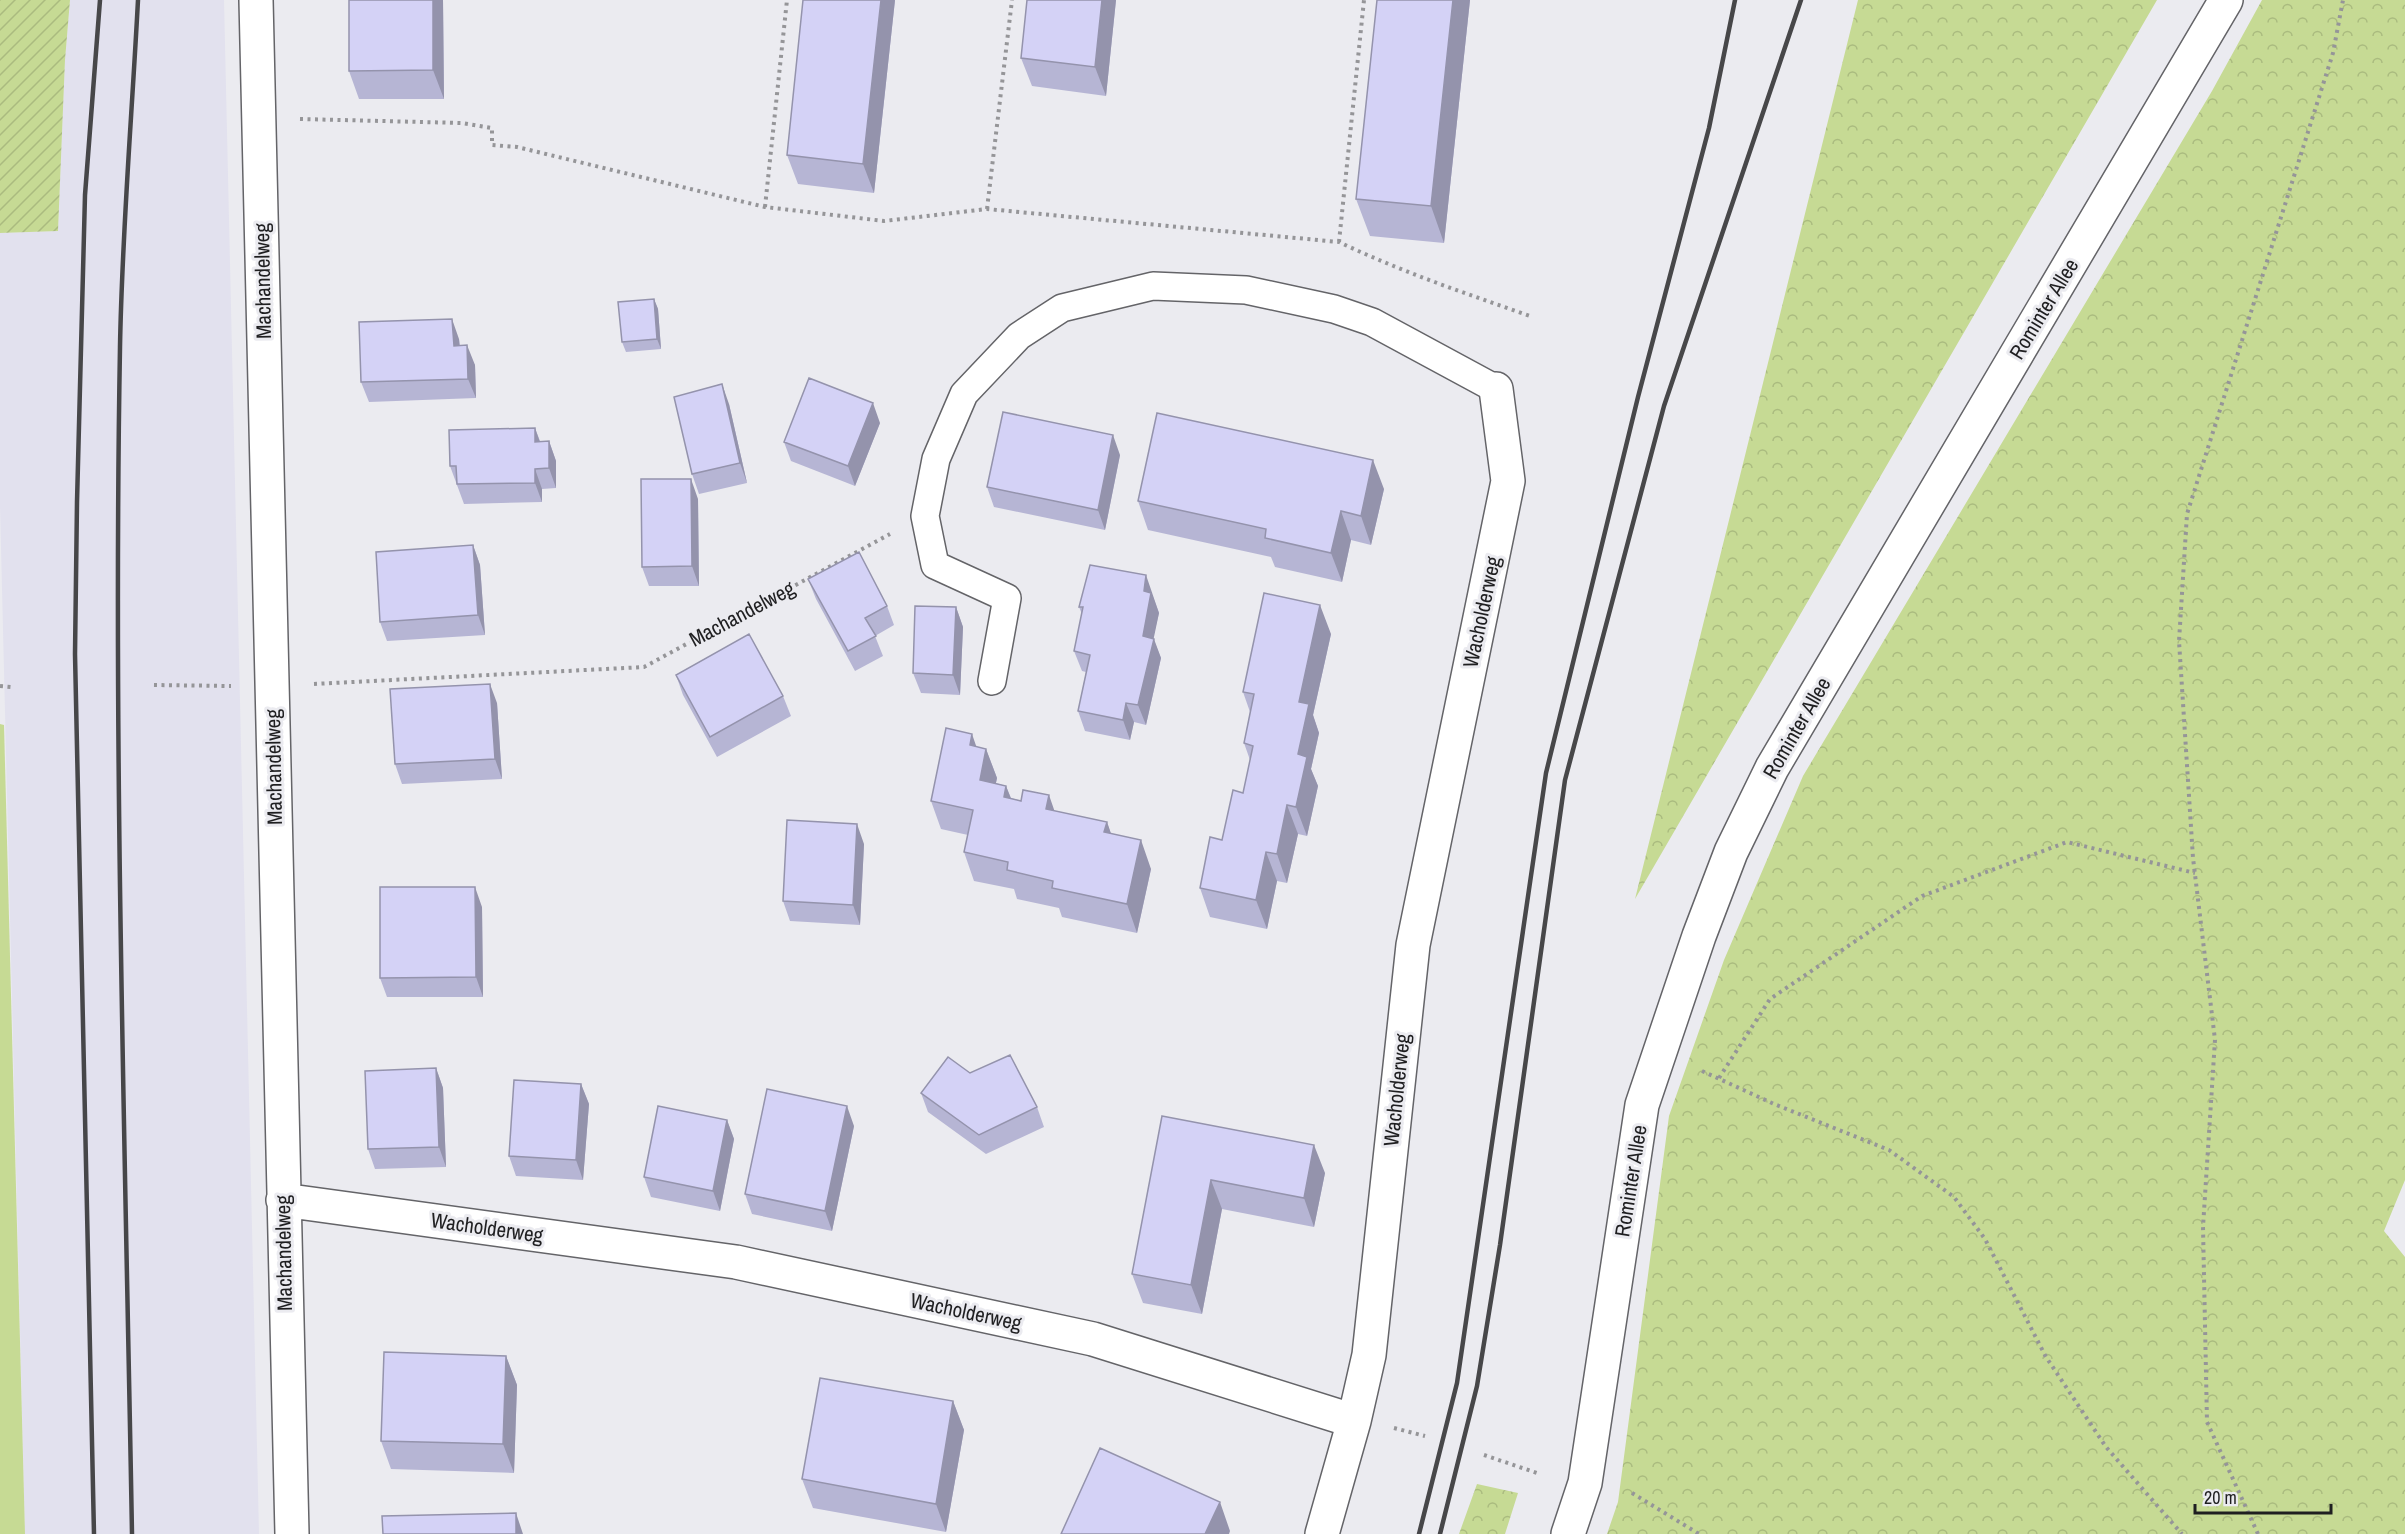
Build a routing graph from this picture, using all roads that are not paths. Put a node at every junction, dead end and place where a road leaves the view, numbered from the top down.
1 (256, 0) edge
2 (2226, 0) edge
3 (1496, 389) joint
4 (992, 681) dead end
5 (283, 1200) junction
6 (1354, 1421) junction
7 (292, 1534) edge
8 (1322, 1534) edge
9 (1568, 1534) edge

1 - 5 street, Machandelweg
2 - 9 street, Rominter Allee
3 - 4 lane, Wacholderweg
3 - 6 street, Wacholderweg
5 - 6 street, Wacholderweg
5 - 7 street, Machandelweg
6 - 8 street

